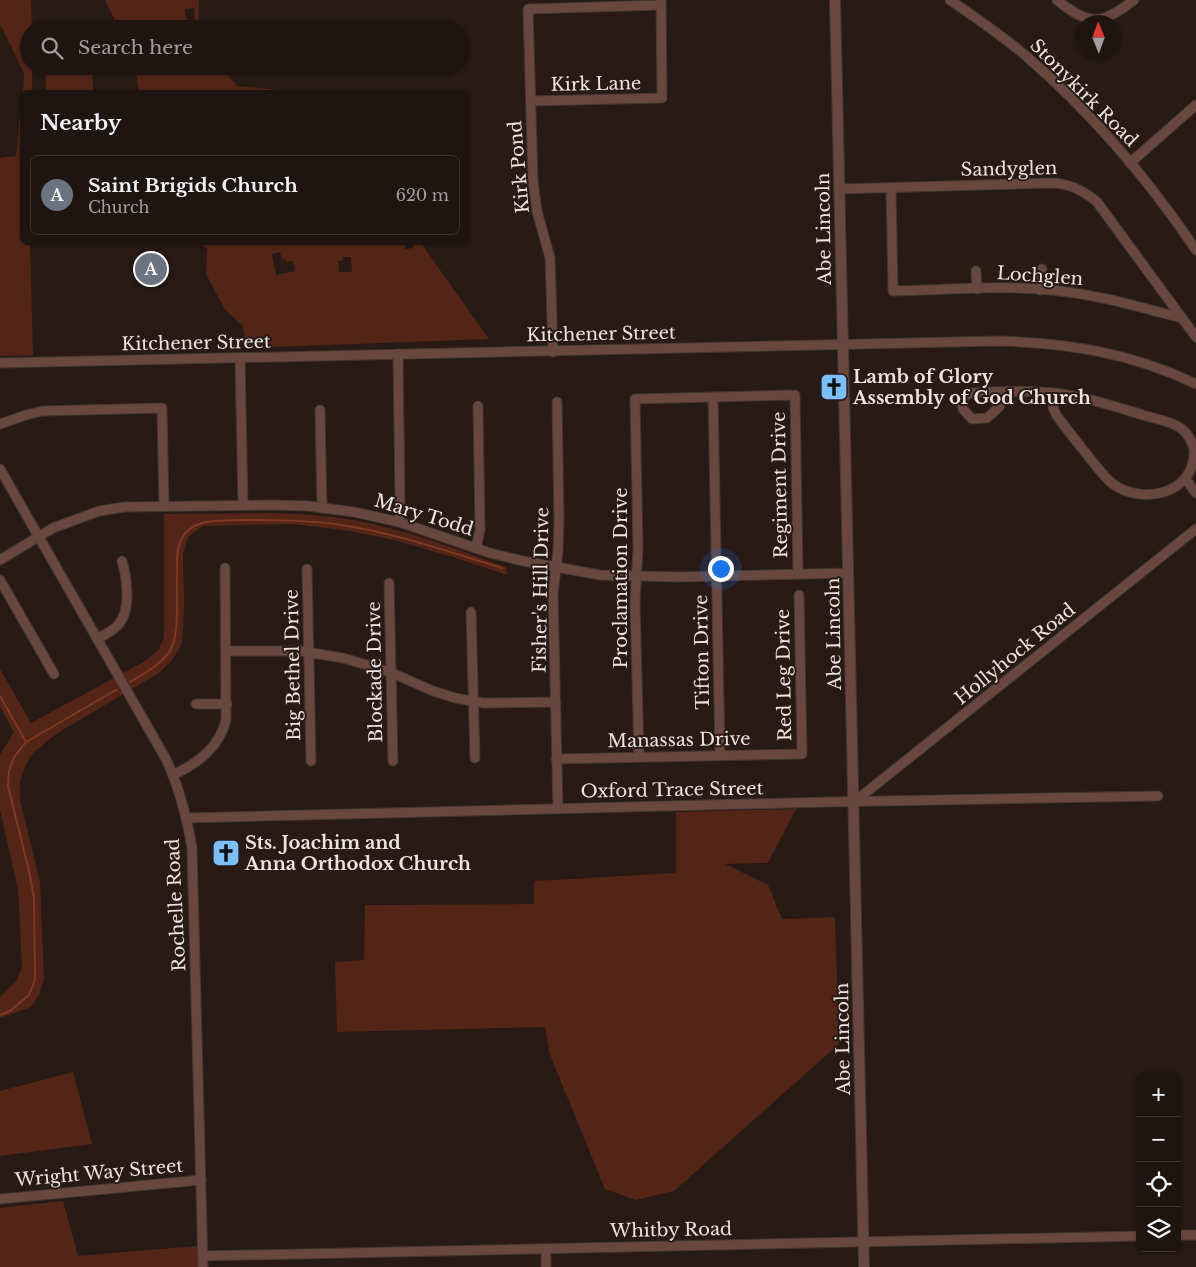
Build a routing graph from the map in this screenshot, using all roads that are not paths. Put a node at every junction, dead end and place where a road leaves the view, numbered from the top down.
1 (834, 0) edge
2 (950, 0) edge
3 (1057, 0) edge
4 (1134, 0) edge
5 (661, 3) edge
6 (531, 102) junction
7 (1196, 104) edge
8 (1130, 163) junction
9 (891, 188) junction
10 (839, 189) junction
11 (1196, 250) edge
12 (1042, 269) dead end
13 (976, 271) dead end
14 (977, 289) junction
15 (1040, 290) junction
16 (1182, 318) junction
17 (1196, 338) edge
18 (843, 345) junction
19 (553, 352) junction
20 (398, 354) junction
21 (240, 358) junction
22 (0, 363) edge
23 (1196, 384) edge
24 (1007, 391) junction
25 (1054, 393) junction
26 (713, 397) junction
27 (557, 402) dead end
28 (478, 406) dead end
29 (320, 410) dead end
30 (0, 424) edge
31 (1195, 447) edge
32 (1196, 459) edge
33 (0, 469) edge
34 (1192, 478) edge
35 (1196, 493) edge
36 (243, 505) junction
37 (164, 506) junction
38 (322, 508) junction
39 (399, 522) junction
40 (1196, 529) edge
41 (39, 536) junction
42 (476, 548) junction
43 (0, 560) edge
44 (122, 561) dead end
45 (225, 568) dead end
46 (556, 568) junction
47 (307, 569) dead end
48 (849, 573) junction
49 (798, 574) junction
50 (636, 576) junction
51 (717, 576) junction
52 (0, 580) edge
53 (389, 582) dead end
54 (799, 595) dead end
55 (471, 612) dead end
56 (97, 639) junction
57 (226, 651) junction
58 (309, 652) junction
59 (390, 672) junction
60 (54, 674) dead end
61 (474, 701) junction
62 (556, 702) junction
63 (196, 704) dead end
64 (228, 704) junction
65 (802, 754) joint
66 (720, 755) junction
67 (639, 757) junction
68 (475, 758) dead end
69 (556, 759) junction
70 (393, 761) dead end
71 (311, 762) dead end
72 (173, 775) junction
73 (1158, 796) dead end
74 (853, 802) junction
75 (558, 809) junction
76 (186, 818) junction
77 (201, 1180) junction
78 (0, 1199) edge
79 (1181, 1235) edge
80 (1196, 1235) edge
81 (1136, 1236) edge
82 (864, 1242) junction
83 (546, 1249) junction
84 (203, 1256) junction
85 (203, 1267) edge
86 (546, 1267) edge
87 (864, 1267) edge

1 - 10 street, Abe Lincoln
2 - 8 street, Stonykirk Road
3 - 4 street
5 - 6 street, Kirk Lane
5 - 6 street, Kirk Pond
6 - 19 street, Kirk Pond
7 - 8 street
8 - 11 street, Stonykirk Road
9 - 10 street, Sandyglen
9 - 14 street, Lochglen
9 - 16 street, Sandyglen
10 - 18 street, Abe Lincoln
12 - 15 street
13 - 14 street
14 - 15 street, Lochglen
15 - 16 street, Lochglen
16 - 17 street, Sandyglen
18 - 19 street, Kitchener Street
18 - 23 street, Kitchener Street
18 - 48 street, Abe Lincoln
19 - 20 street, Kitchener Street
20 - 21 street, Kitchener Street
20 - 39 street
21 - 22 street, Kitchener Street
21 - 36 street
24 - 24 street
24 - 25 street
25 - 31 street
25 - 34 street
26 - 49 street, Regiment Drive
26 - 50 street, Proclamation Drive
26 - 51 street, Tifton Drive
27 - 46 street, Fisher's Hill Drive
28 - 42 street
29 - 38 street
30 - 37 street
31 - 32 street
32 - 34 street
33 - 41 street, Rochelle Road
34 - 35 street
36 - 37 street, Mary Todd
36 - 38 street, Mary Todd
37 - 41 street, Mary Todd
38 - 39 street, Mary Todd
39 - 42 street, Mary Todd
40 - 74 street, Hollyhock Road
41 - 43 street, Mary Todd
41 - 56 street, Rochelle Road
42 - 46 street, Mary Todd
44 - 56 street
45 - 57 street
46 - 50 street, Mary Todd
46 - 62 street, Fisher's Hill Drive
47 - 58 street, Big Bethel Drive
48 - 49 street, Mary Todd
48 - 74 street, Abe Lincoln
49 - 51 street, Mary Todd
50 - 51 street, Mary Todd
50 - 67 street, Proclamation Drive
51 - 66 street, Tifton Drive
52 - 60 street
53 - 59 street, Blockade Drive
54 - 65 street, Red Leg Drive
55 - 61 street
56 - 72 street, Rochelle Road
57 - 58 street
57 - 64 street
58 - 59 street
58 - 71 street, Big Bethel Drive
59 - 61 street
59 - 70 street, Blockade Drive
61 - 62 street
61 - 68 street
62 - 69 street, Fisher's Hill Drive
63 - 64 street
64 - 72 street
65 - 66 street, Manassas Drive
66 - 67 street, Manassas Drive
67 - 69 street, Manassas Drive
69 - 75 street, Fisher's Hill Drive
72 - 76 street, Rochelle Road
73 - 74 street, Oxford Trace Street
74 - 75 street, Oxford Trace Street
74 - 82 street, Abe Lincoln
75 - 76 street, Oxford Trace Street
76 - 77 street, Rochelle Road
77 - 78 street, Wright Way Street
77 - 84 street, Rochelle Road
79 - 80 street
81 - 82 street, Whitby Road
82 - 83 street, Whitby Road
82 - 87 street, Abe Lincoln
83 - 84 street, Whitby Road
83 - 86 street
84 - 85 street, Rochelle Road

